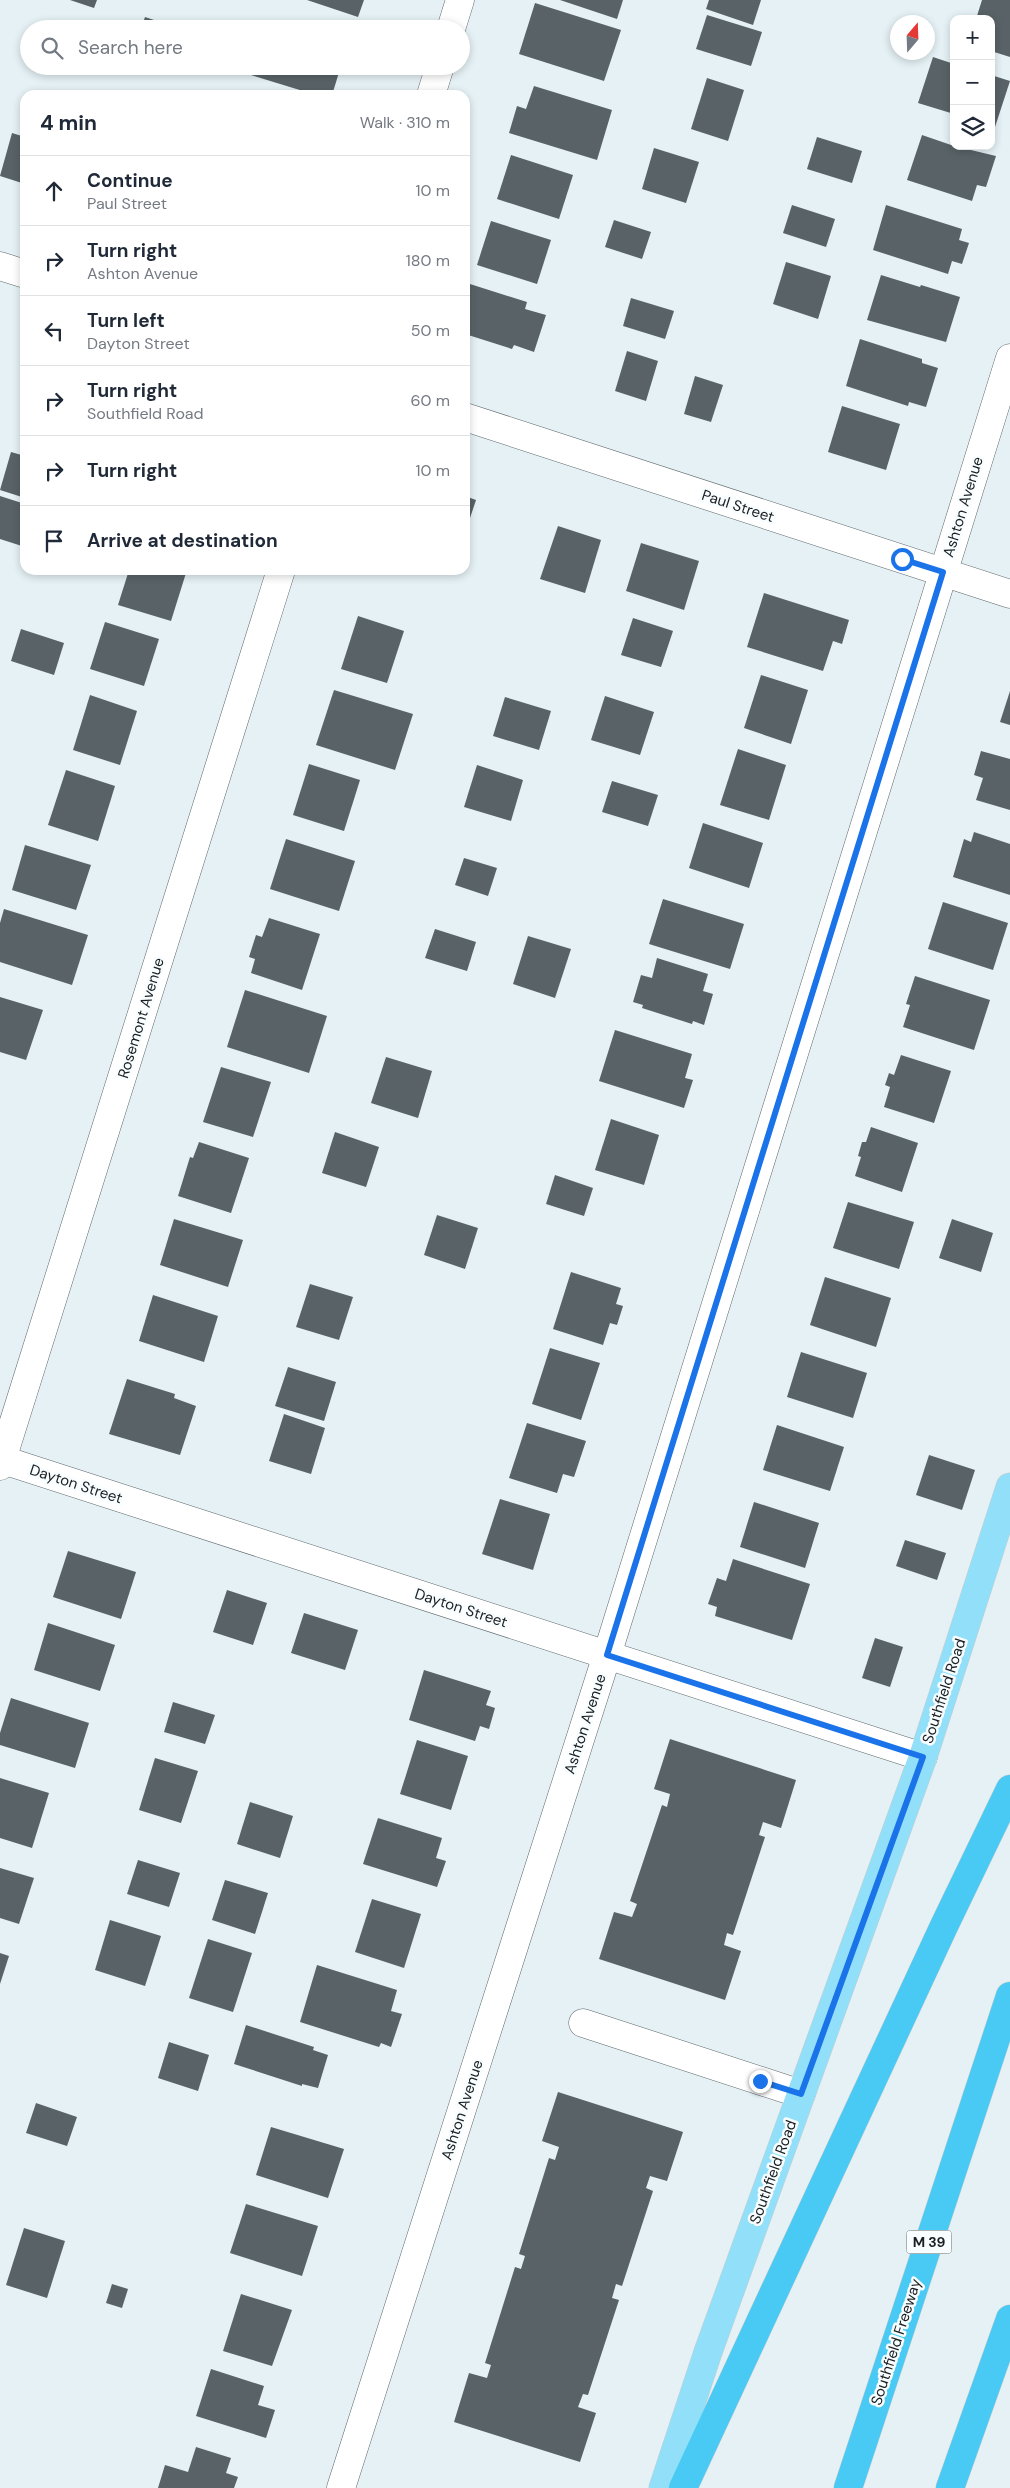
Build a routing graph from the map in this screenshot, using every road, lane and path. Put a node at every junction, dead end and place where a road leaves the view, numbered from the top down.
1 (460, 0) edge
2 (454, 20) edge
3 (437, 75) edge
4 (433, 90) edge
5 (0, 266) edge
6 (20, 272) edge
7 (1010, 358) edge
8 (470, 419) edge
9 (943, 572) junction
10 (279, 575) edge
11 (1010, 594) edge
12 (1, 1462) edge
13 (1010, 1487) edge
14 (607, 1655) junction
15 (923, 1757) junction
16 (1010, 1789) edge
17 (1010, 1996) edge
18 (583, 2022) dead end
19 (801, 2094) junction
20 (1010, 2319) edge
21 (341, 2488) edge
22 (663, 2488) edge
23 (683, 2488) edge
24 (848, 2488) edge
25 (950, 2488) edge

1 - 2 street
3 - 4 street
5 - 6 street
7 - 9 street, Ashton Avenue
8 - 9 street, Paul Street
9 - 11 street, Paul Street
9 - 14 street, Ashton Avenue
10 - 12 street, Rosemont Avenue
12 - 14 street, Dayton Street
13 - 15 main road, Southfield Road
14 - 15 street, Dayton Street
14 - 21 street, Ashton Avenue
15 - 19 main road, Southfield Road
16 - 23 highway
17 - 24 highway, Southfield Freeway / M 39
18 - 19 street
19 - 22 main road, Southfield Road
20 - 25 highway

